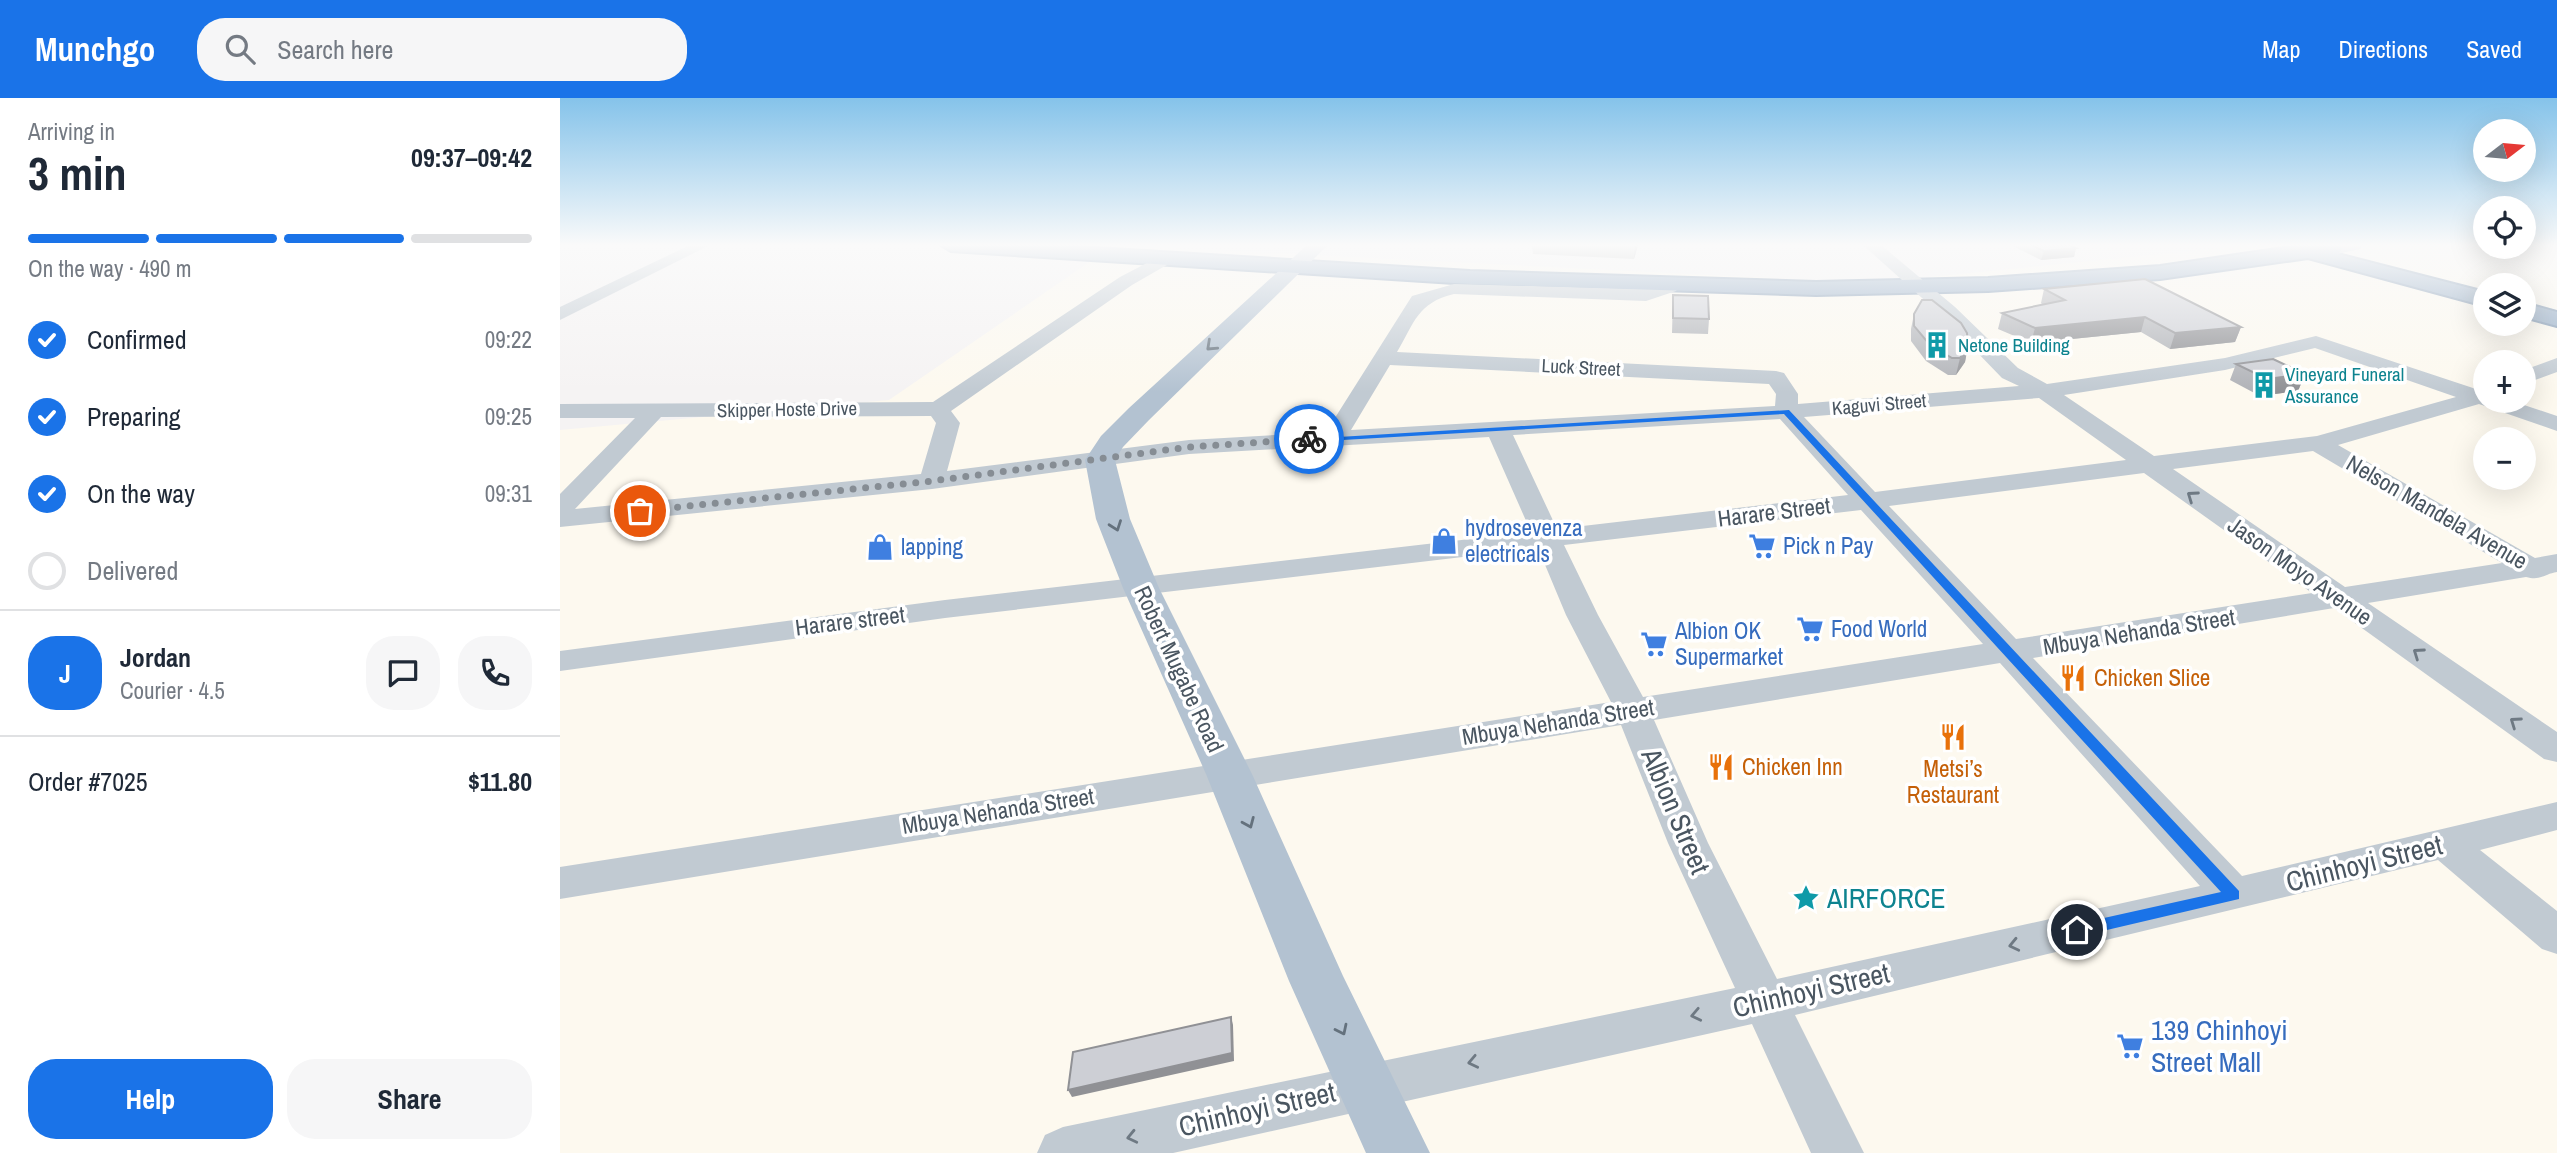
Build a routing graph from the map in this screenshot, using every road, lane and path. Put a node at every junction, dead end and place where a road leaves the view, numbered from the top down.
1 (601, 294) edge
2 (1107, 294) edge
3 (1267, 294) edge
4 (1429, 294) edge
5 (1621, 294) edge
6 (1648, 294) edge
7 (1892, 294) edge
8 (1941, 294) edge
9 (1950, 294) edge
10 (1983, 294) edge
11 (2536, 303) edge
12 (1959, 309) junction
13 (2557, 309) edge
14 (2536, 313) edge
15 (560, 314) edge
16 (2557, 319) edge
17 (1385, 358) junction
18 (2557, 364) edge
19 (2536, 373) edge
20 (2044, 391) junction
21 (2473, 394) edge
22 (2473, 401) edge
23 (938, 409) junction
24 (654, 411) junction
25 (1786, 412) junction
26 (562, 413) edge
27 (2527, 413) edge
28 (2557, 424) edge
29 (1498, 429) junction
30 (1334, 438) junction
31 (2317, 443) junction
32 (1100, 460) junction
33 (2148, 465) junction
34 (932, 481) junction
35 (1866, 501) junction
36 (560, 509) edge
37 (560, 519) edge
38 (1546, 538) junction
39 (2543, 565) edge
40 (2557, 581) edge
41 (1141, 588) junction
42 (2342, 600) junction
43 (2011, 652) junction
44 (560, 661) edge
45 (1633, 711) junction
46 (2557, 750) edge
47 (1229, 774) junction
48 (2557, 816) edge
49 (2445, 844) junction
50 (560, 883) edge
51 (2234, 895) junction
52 (2557, 936) edge
53 (1765, 1001) junction
54 (1368, 1083) junction
55 (1063, 1153) edge
56 (1398, 1153) edge
57 (1838, 1153) edge

1 - 15 street
2 - 23 street
3 -> 32 main road
4 - 17 street
5 - 6 street
7 - 12 highway
8 - 12 street, Jason Moyo Avenue
9 - 12 street, Jason Moyo Avenue
10 - 12 highway
11 - 13 highway
12 - 20 street, Jason Moyo Avenue
14 - 16 highway
17 - 25 street, Luck Street
17 - 30 street
18 - 19 street
20 - 21 street, Kaguvi Street
20 - 25 street, Kaguvi Street
20 - 33 street, Jason Moyo Avenue
22 - 31 street, Harare Street
23 - 24 street, Skipper Hoste Drive
23 - 34 street
24 - 26 street, Skipper Hoste Drive
24 - 36 street
25 - 29 street, Kaguvi Street
25 - 35 street
27 - 28 street
29 - 30 street, Kaguvi Street
29 - 38 street, Albion Street
30 - 32 street, Kaguvi Street
31 - 33 street, Harare Street
31 - 39 street, Nelson Mandela Avenue
32 - 34 street, Kaguvi Street
32 -> 41 main road, Robert Mugabe Road
33 - 35 street, Harare Street
42 -> 33 street, Jason Moyo Avenue
34 - 37 street, Kaguvi Street
35 - 38 street, Harare Street
35 - 43 street
38 - 41 street, Harare Street
38 - 45 street, Albion Street
39 - 40 street, Nelson Mandela Avenue
39 - 42 street, Mbuya Nehanda Street
41 - 44 street, Harare street
41 - 47 main road, Robert Mugabe Road
42 - 43 street, Mbuya Nehanda Street
46 -> 42 street, Jason Moyo Avenue
43 - 45 street, Mbuya Nehanda Street
43 - 51 street
45 - 47 street, Mbuya Nehanda Street
45 - 53 street, Albion Street
47 - 50 street, Mbuya Nehanda Street
47 -> 54 main road, Robert Mugabe Road
48 - 49 street, Chinhoyi Street
49 - 51 street, Chinhoyi Street
49 - 52 street
51 -> 53 street, Chinhoyi Street
53 -> 54 street, Chinhoyi Street
53 - 57 street, Albion Street
54 -> 55 street, Chinhoyi Street
54 - 56 main road, Robert Mugabe Road

